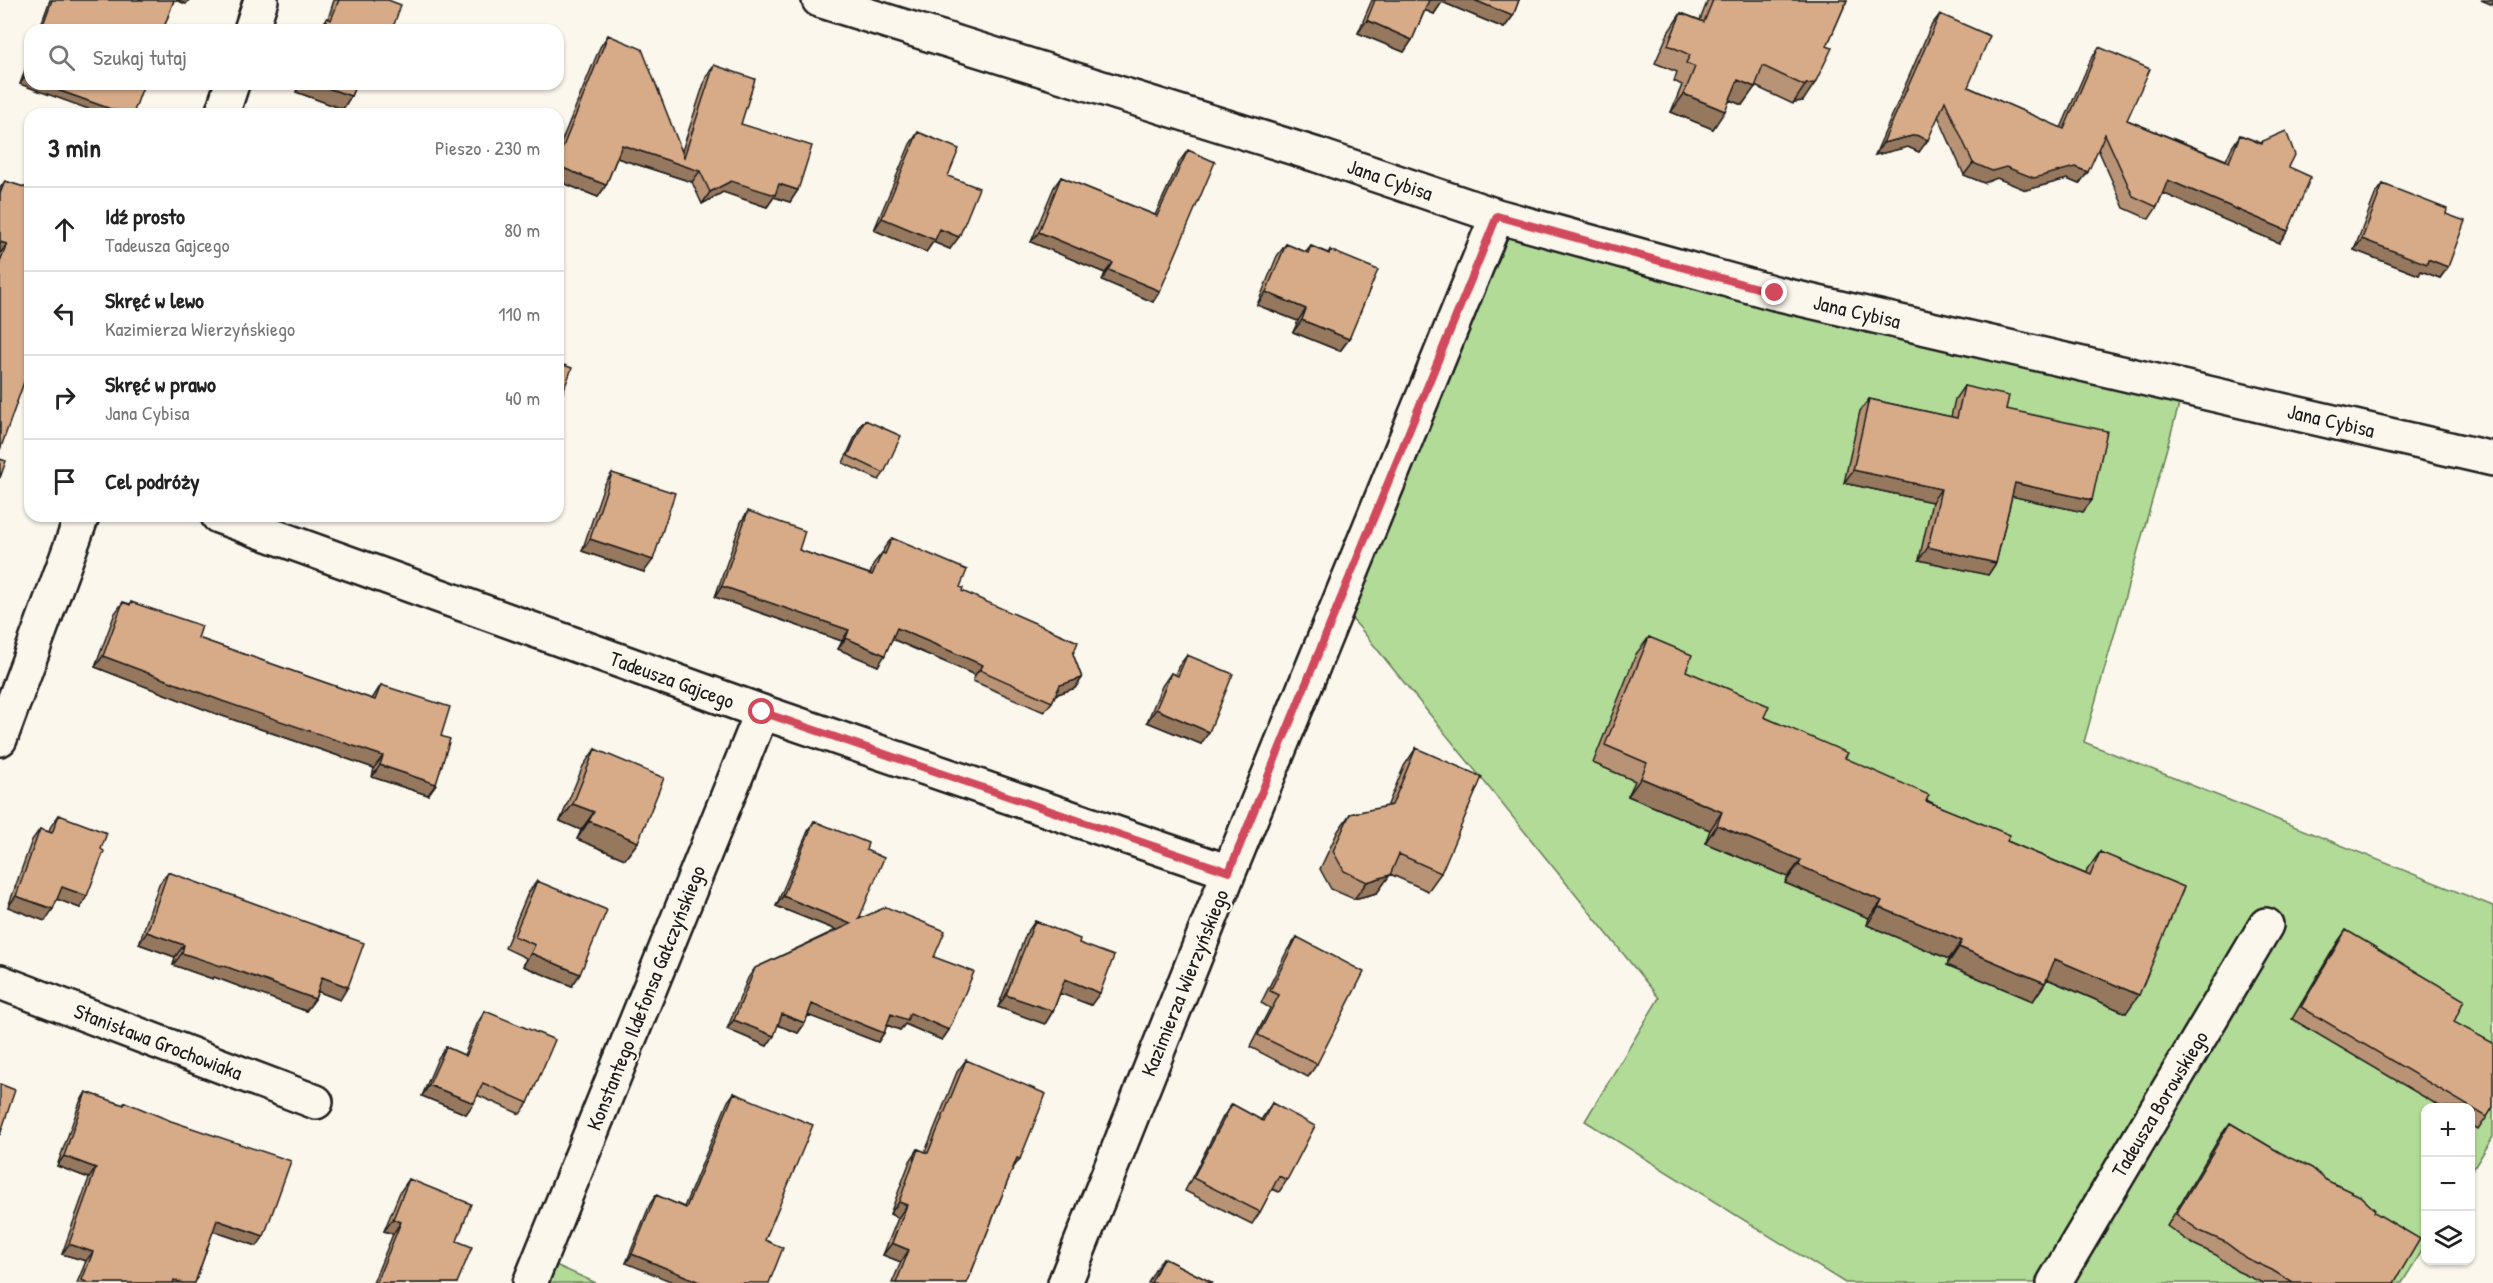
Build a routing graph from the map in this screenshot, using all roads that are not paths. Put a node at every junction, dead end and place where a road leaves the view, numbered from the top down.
1 (261, 0) edge
2 (819, 0) edge
3 (252, 24) edge
4 (230, 90) edge
5 (224, 108) edge
6 (1497, 216) junction
7 (2493, 459) edge
8 (80, 522) edge
9 (236, 522) edge
10 (762, 712) junction
11 (0, 739) edge
12 (1229, 872) junction
13 (2266, 925) dead end
14 (0, 982) edge
15 (316, 1102) dead end
16 (530, 1283) edge
17 (1065, 1283) edge
18 (2054, 1283) edge

1 - 3 street
2 - 6 street, Jana Cybisa
4 - 5 street
6 - 7 street, Jana Cybisa
6 - 12 street, Kazimierza Wierzyńskiego
8 - 11 street
9 - 10 street, Tadeusza Gajcego
10 - 12 street, Tadeusza Gajcego
10 - 16 street, Konstantego Ildefonsa Gałczyńskiego
12 - 17 street, Kazimierza Wierzyńskiego
13 - 18 street, Tadeusza Borowskiego
14 - 15 street, Stanisława Grochowiaka

